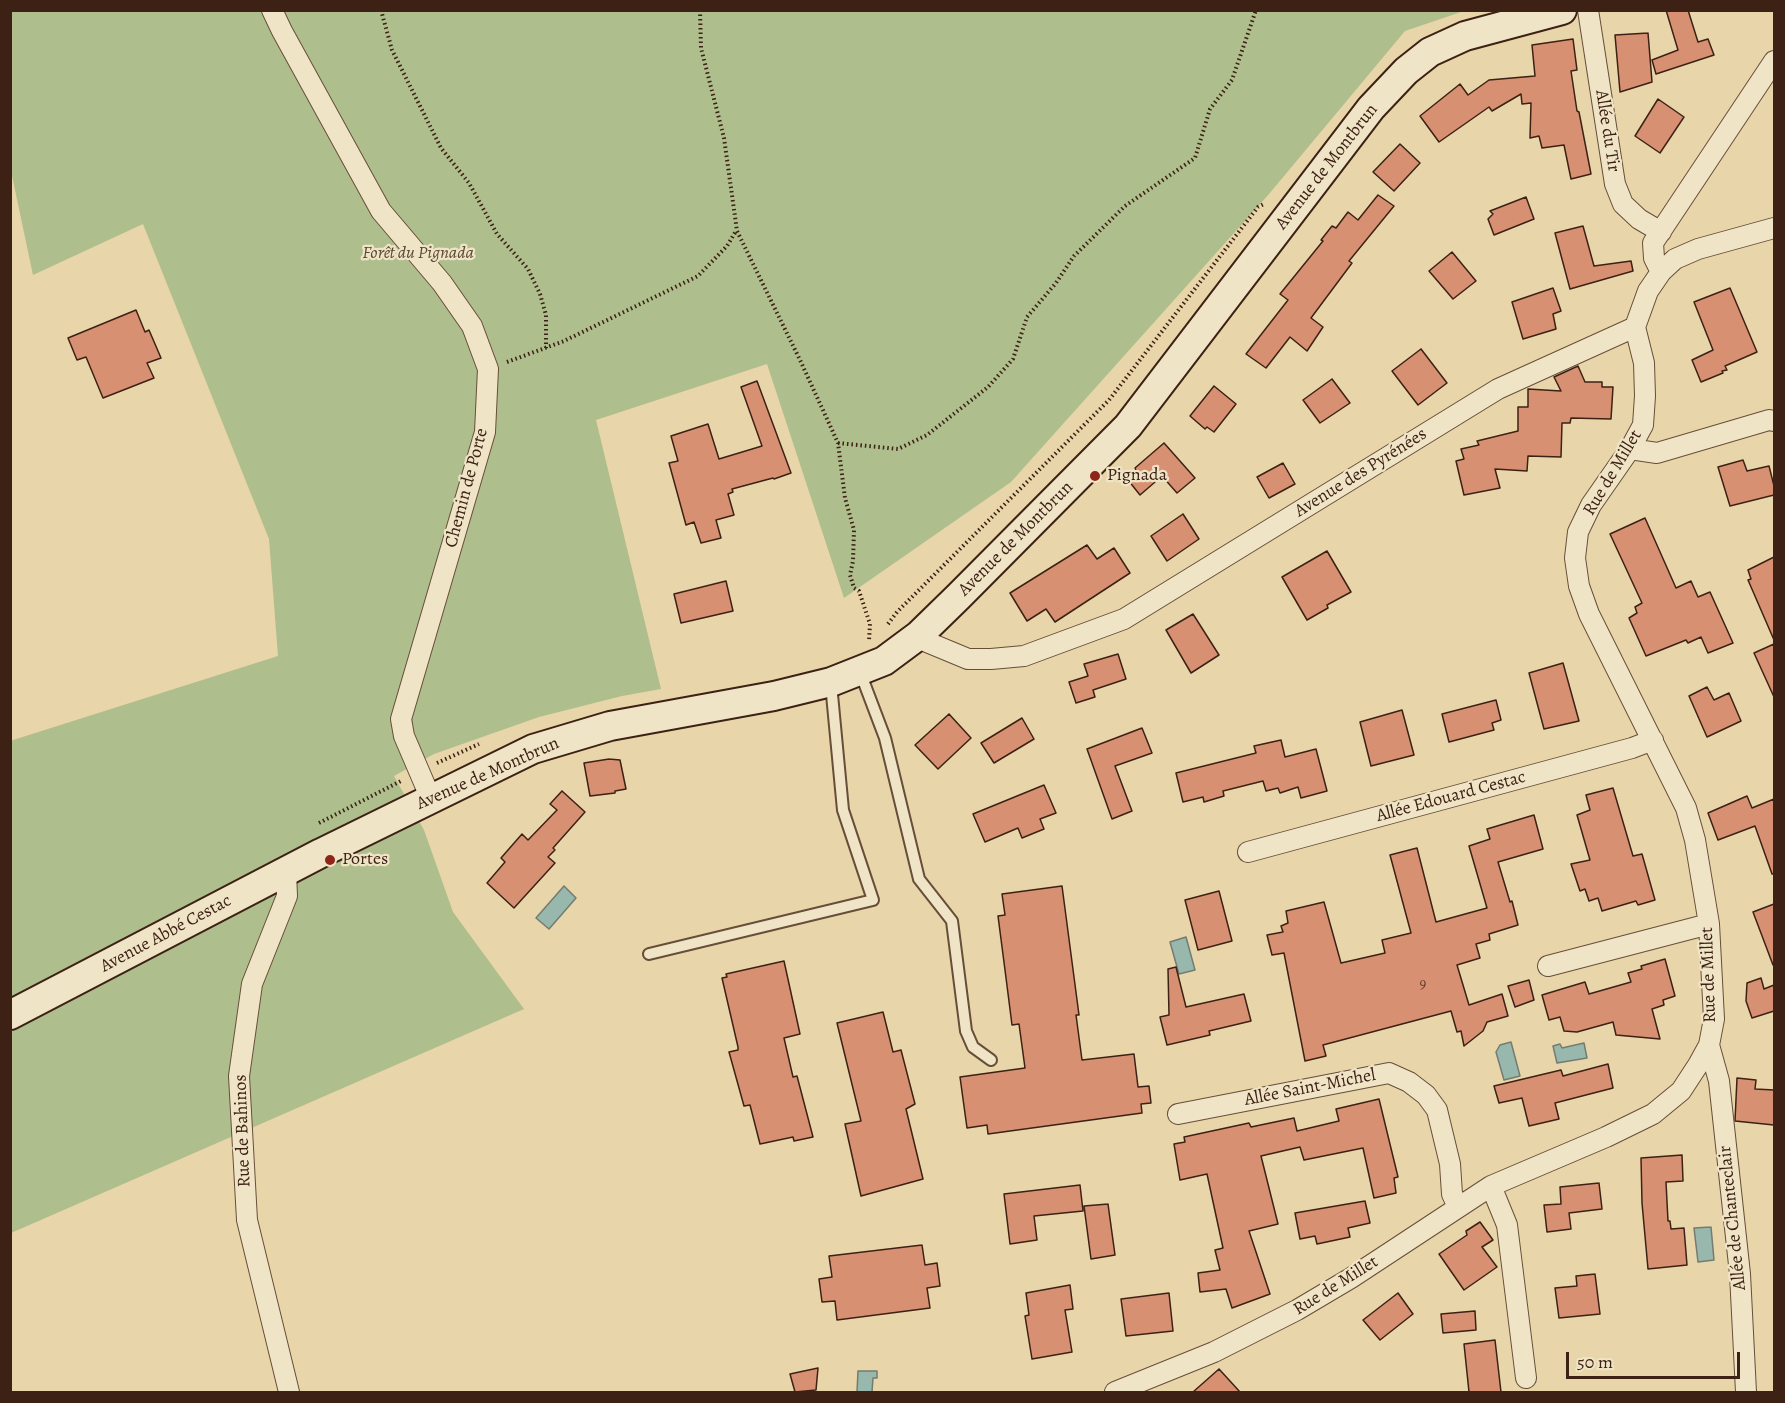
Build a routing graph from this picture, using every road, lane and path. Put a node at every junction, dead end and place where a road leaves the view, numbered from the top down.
1 (272, 10) edge
2 (381, 10) edge
3 (700, 10) edge
4 (1256, 10) edge
5 (1562, 10) edge
6 (1588, 10) edge
7 (1774, 62) edge
8 (1268, 201) dead end
9 (1774, 228) edge
10 (737, 231) junction
11 (1661, 232) junction
12 (1661, 272) junction
13 (1635, 327) junction
14 (546, 348) junction
15 (488, 369) junction
16 (1774, 421) edge
17 (838, 443) junction
18 (1630, 448) junction
19 (886, 628) dead end
20 (919, 635) junction
21 (877, 642) dead end
22 (860, 672) junction
23 (831, 682) junction
24 (1653, 740) junction
25 (487, 742) dead end
26 (428, 768) dead end
27 (431, 798) junction
28 (1248, 852) dead end
29 (321, 853) joint
30 (286, 872) junction
31 (1709, 924) junction
32 (649, 954) dead end
33 (1548, 966) dead end
34 (10, 1016) edge
35 (1709, 1045) junction
36 (991, 1060) dead end
37 (1178, 1114) dead end
38 (1491, 1186) junction
39 (1458, 1208) junction
40 (1526, 1378) dead end
41 (289, 1392) edge
42 (1115, 1392) edge
43 (1746, 1392) edge

1 - 15 street, Chemin de Porte
2 - 14 path
3 - 10 path
4 - 17 path
5 - 20 street, Avenue de Montbrun
6 - 11 street, Allée du Tir
7 - 11 street
8 - 19 path
9 - 12 street
10 - 14 path
10 - 17 path
11 - 12 street
12 - 13 street
13 - 18 street, Rue de Millet
13 - 20 street, Avenue des Pyrénées
14 - 15 path
15 - 27 street, Chemin de Porte
16 - 18 street
17 - 21 path
18 - 24 street, Rue de Millet
20 - 22 street, Avenue de Montbrun
22 - 23 street, Avenue de Montbrun
22 - 36 lane
23 - 27 street, Avenue de Montbrun
23 - 32 lane
24 - 28 street, Allée Edouard Cestac
24 - 31 street, Rue de Millet
25 - 26 path
27 - 29 street, Avenue de Montbrun
29 - 30 street, Avenue Abbé Cestac
30 - 34 street, Avenue Abbé Cestac
30 - 41 street, Rue de Bahinos
31 - 33 street
31 - 35 street, Rue de Millet
35 - 38 street, Rue de Millet
35 - 43 street, Allée de Chanteclair
37 - 39 street, Allée Saint-Michel
38 - 39 street, Rue de Millet
38 - 40 street
39 - 42 street, Rue de Millet

